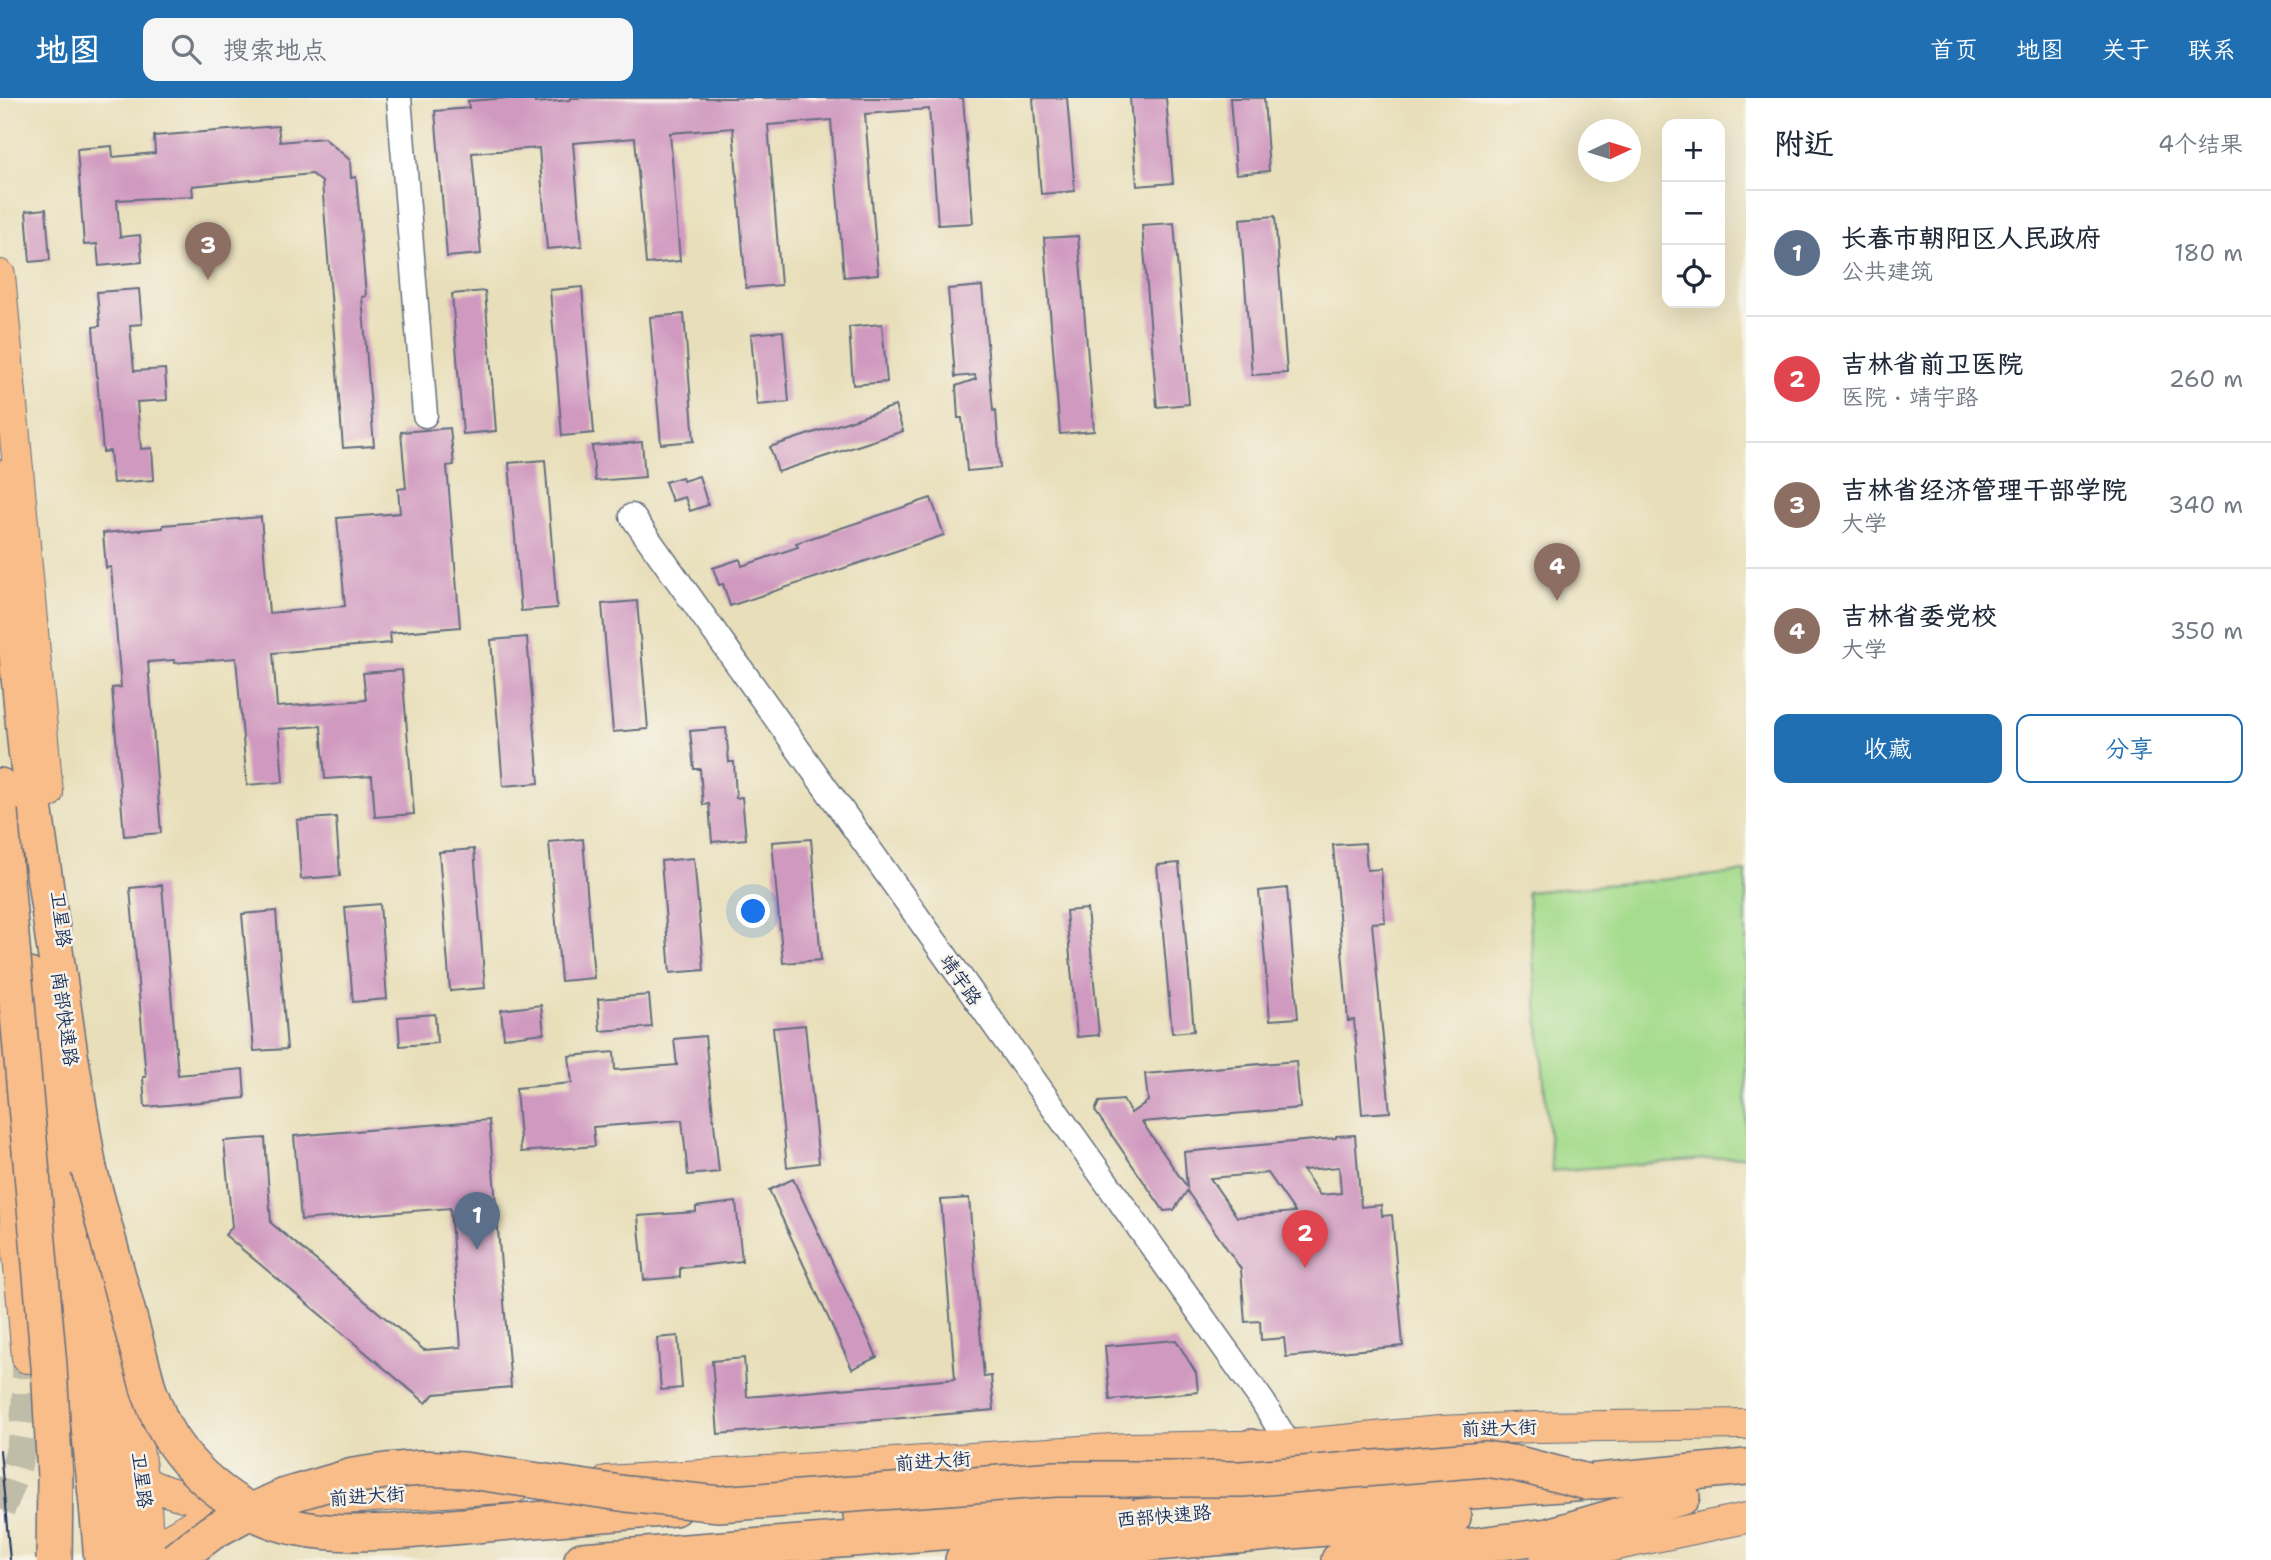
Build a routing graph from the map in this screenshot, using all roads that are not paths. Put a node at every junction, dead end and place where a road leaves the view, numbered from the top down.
1 (400, 98) edge
2 (0, 275) edge
3 (425, 415) dead end
4 (0, 478) edge
5 (632, 516) dead end
6 (0, 786) edge
7 (0, 811) edge
8 (0, 897) edge
9 (0, 1050) edge
10 (89, 1169) junction
11 (27, 1358) tunnel mouth
12 (1746, 1424) edge
13 (1289, 1445) junction
14 (1251, 1447) junction
15 (1746, 1467) edge
16 (143, 1481) junction
17 (1587, 1482) junction
18 (1746, 1490) edge
19 (1682, 1497) junction
20 (719, 1504) junction
21 (269, 1506) junction
22 (1746, 1518) edge
23 (985, 1549) edge
24 (722, 1550) junction
25 (147, 1558) edge
26 (54, 1560) edge
27 (89, 1560) edge
28 (103, 1560) edge
29 (582, 1560) edge
30 (1339, 1560) edge
31 (1545, 1560) edge

1 - 3 street
2 - 16 main road, 卫星路
4 - 10 highway, 南部快速路
5 - 13 street, 靖宇路
6 - 28 highway, 南部快速路, bridge
7 - 26 highway, bridge
8 - 27 main road
9 - 11 main road
10 - 20 highway, bridge
10 - 25 highway, 南部快速路, bridge
12 - 13 main road, 前进大街
13 - 14 main road, 前进大街
14 - 21 main road, 前进大街
14 - 24 highway
15 - 17 highway, 西部快速路
16 - 21 main road
16 - 25 main road, 卫星路
17 - 20 highway, bridge
17 - 23 highway, 西部快速路
18 - 19 highway, 西部快速路
19 - 23 highway, 西部快速路
19 - 30 highway
20 - 25 highway, bridge
21 - 25 main road, 前进大街
22 - 31 main road
23 - 24 highway, 西部快速路
24 - 29 highway, 西部快速路

